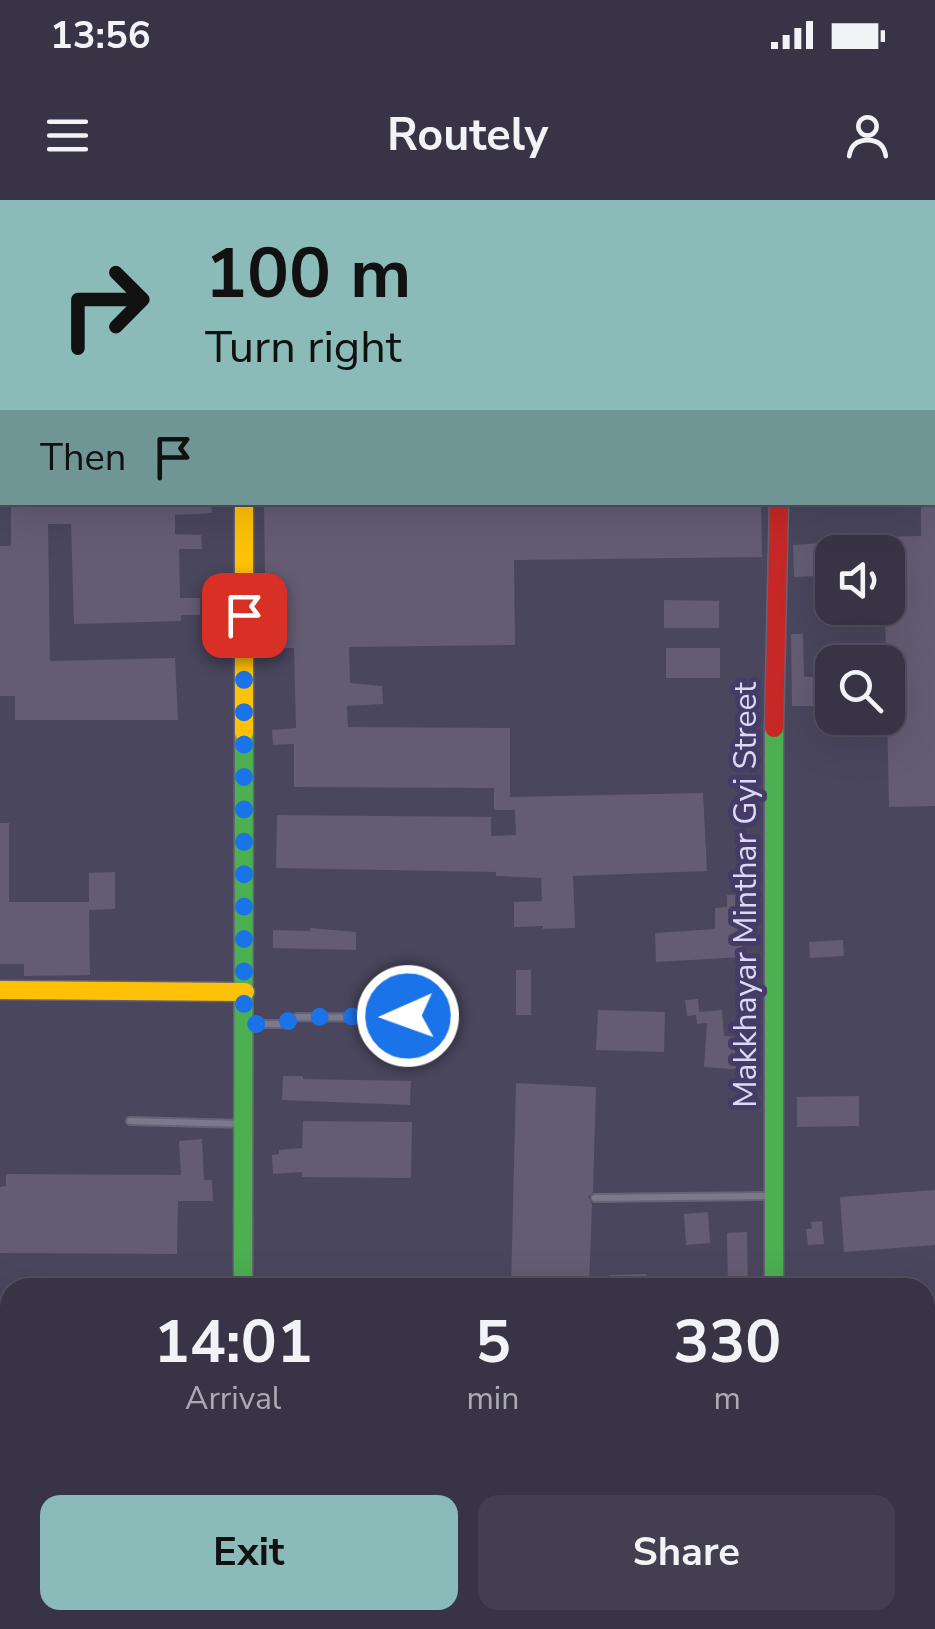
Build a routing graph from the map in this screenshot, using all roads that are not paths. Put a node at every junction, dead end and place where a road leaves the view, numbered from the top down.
1 (244, 505) edge
2 (778, 505) edge
3 (419, 975) dead end
4 (0, 990) edge
5 (244, 992) junction
6 (244, 1024) junction
7 (130, 1121) dead end
8 (244, 1124) junction
9 (774, 1196) junction
10 (595, 1198) dead end
11 (243, 1278) edge
12 (774, 1278) edge

1 - 5 street
2 - 9 street, Makkhayar Minthar Gyi Street
3 - 6 lane
4 - 5 street
5 - 6 street
6 - 8 street
7 - 8 lane
8 - 11 street
9 - 10 lane
9 - 12 street, Makkhayar Minthar Gyi Street

